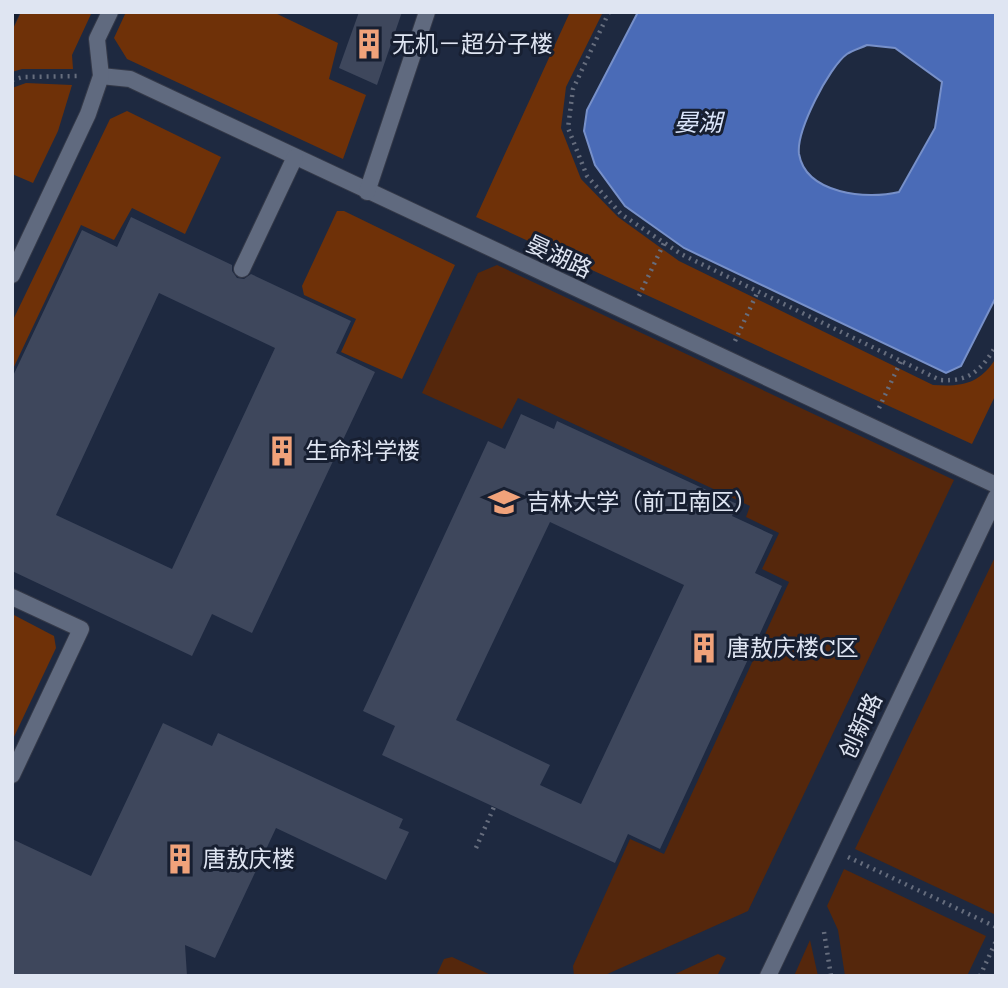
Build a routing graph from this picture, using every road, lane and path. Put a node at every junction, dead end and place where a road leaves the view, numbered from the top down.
1 (110, 12) edge
2 (427, 12) edge
3 (610, 12) edge
4 (101, 76) junction
5 (12, 80) edge
6 (295, 157) junction
7 (367, 192) junction
8 (664, 243) junction
9 (242, 269) dead end
10 (12, 275) edge
11 (758, 291) junction
12 (630, 314) junction
13 (996, 346) edge
14 (727, 360) junction
15 (901, 361) junction
16 (870, 426) junction
17 (996, 485) edge
18 (996, 497) edge
19 (12, 597) edge
20 (12, 775) edge
21 (495, 807) dead end
22 (476, 848) dead end
23 (829, 848) junction
24 (996, 927) edge
25 (824, 932) dead end
26 (996, 941) edge
27 (768, 976) edge
28 (831, 976) edge
29 (979, 976) edge

1 - 4 lane
2 - 7 lane
3 - 8 path
4 - 5 path
4 - 6 lane, 晏湖路
4 - 10 lane
6 - 7 lane, 晏湖路
6 - 9 lane
7 - 12 lane, 晏湖路
8 - 11 path
8 - 12 path
11 - 14 path
11 - 15 path
12 - 14 lane, 晏湖路
13 - 15 path
14 - 16 lane, 晏湖路
15 - 16 path
16 - 17 lane, 晏湖路
18 - 23 lane, 创新路
19 - 20 lane
21 - 22 path
23 - 24 path
23 - 27 lane, 创新路
25 - 28 path
26 - 29 path

